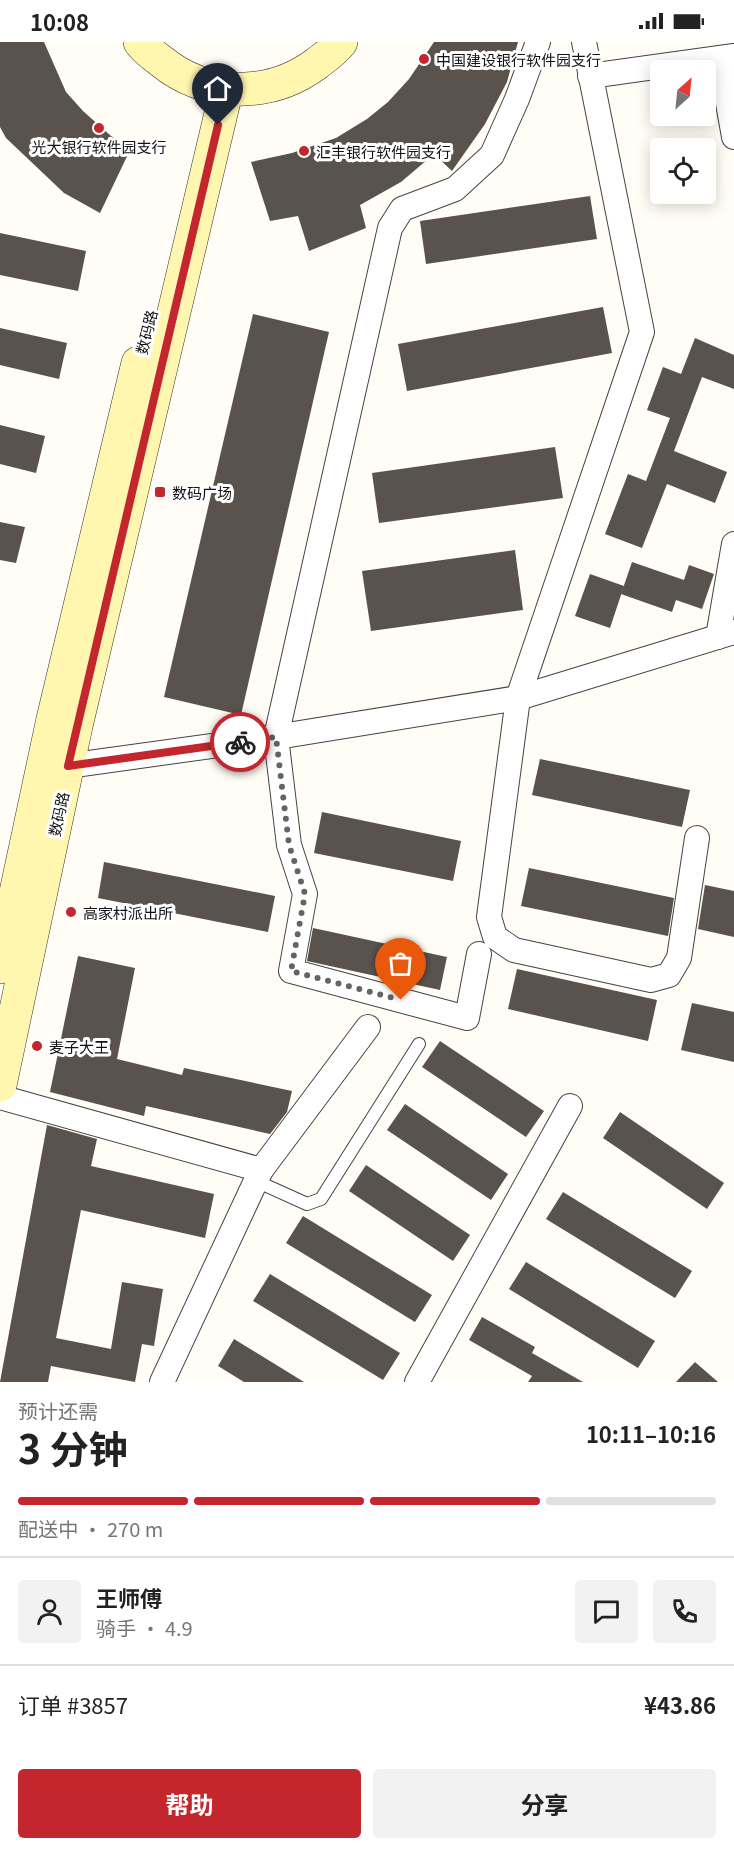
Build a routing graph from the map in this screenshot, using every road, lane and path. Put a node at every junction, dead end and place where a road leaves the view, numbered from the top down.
1 (140, 42) edge
2 (340, 42) edge
3 (538, 42) edge
4 (584, 42) edge
5 (727, 57) edge
6 (590, 76) junction
7 (216, 86) junction
8 (734, 137) edge
9 (734, 544) edge
10 (726, 634) edge
11 (518, 698) junction
12 (276, 737) junction
13 (55, 767) junction
14 (697, 838) dead end
15 (479, 954) dead end
16 (0, 967) edge
17 (368, 1027) dead end
18 (419, 1044) dead end
19 (0, 1085) edge
20 (0, 1097) edge
21 (570, 1106) dead end
22 (259, 1175) junction
23 (162, 1382) edge
24 (417, 1382) edge

1 - 7 main road
2 - 7 main road
3 - 12 street
4 - 6 street
5 - 6 street
5 - 8 street
6 - 11 street
7 - 13 main road, 数码路
9 - 10 street
10 - 11 street
11 - 12 street
11 - 14 street
12 - 13 street
12 - 15 street
13 - 16 main road, 数码路
13 - 19 main road, 数码路
17 - 22 street
18 - 22 lane
20 - 22 street
21 - 24 street
22 - 23 street

